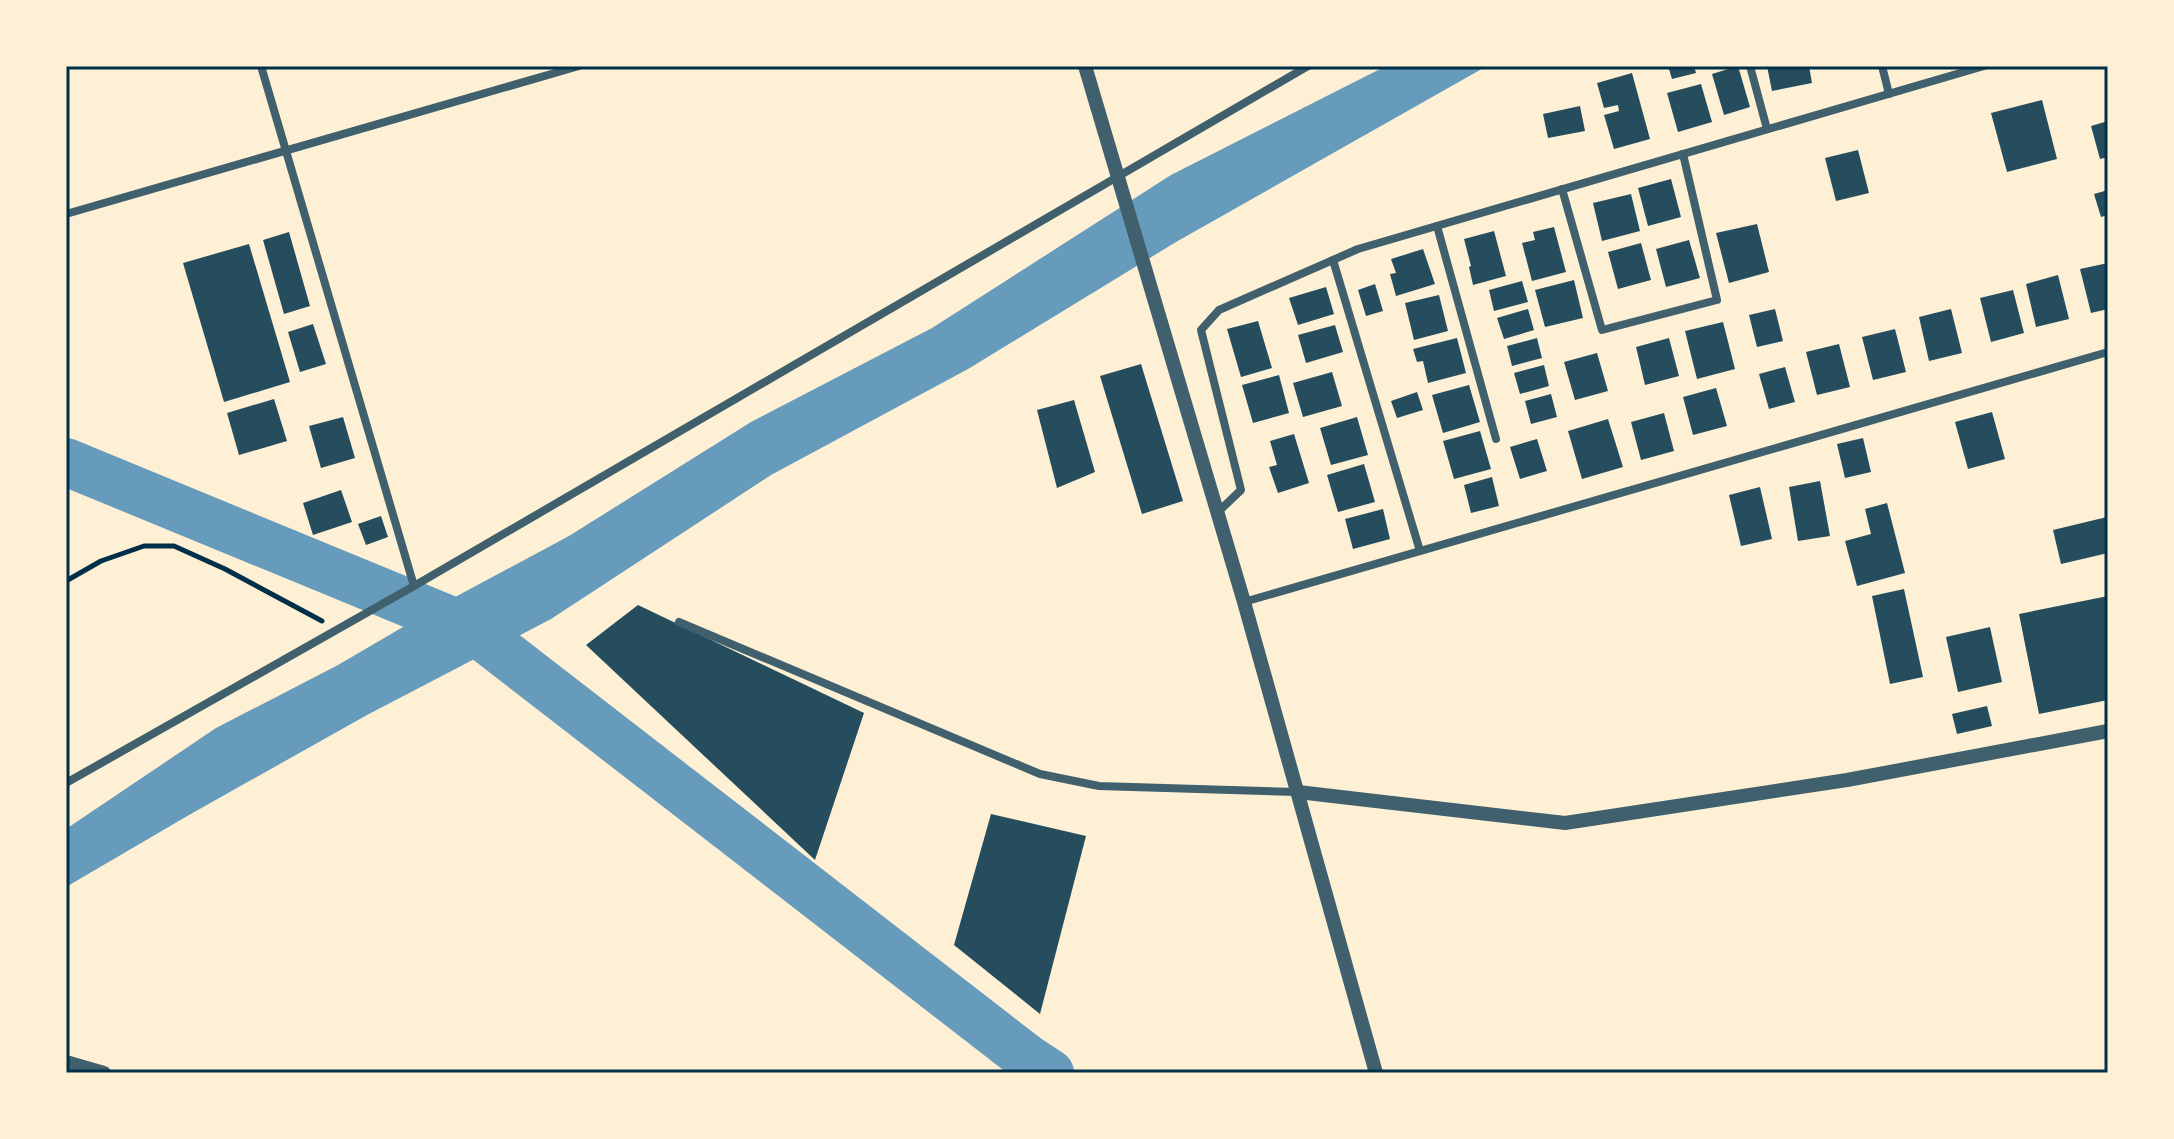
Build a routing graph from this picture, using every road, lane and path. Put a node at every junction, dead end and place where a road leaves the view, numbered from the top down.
1 (261, 66) edge
2 (579, 66) edge
3 (1085, 66) edge
4 (1308, 66) edge
5 (1750, 66) edge
6 (1882, 66) edge
7 (1984, 66) edge
8 (1889, 94) junction
9 (1767, 129) junction
10 (285, 151) junction
11 (1683, 154) junction
12 (1119, 183) junction
13 (1562, 189) junction
14 (66, 214) edge
15 (1437, 226) junction
16 (1333, 260) junction
17 (2108, 352) edge
18 (1496, 439) dead end
19 (1217, 513) junction
20 (1420, 551) junction
21 (66, 581) edge
22 (414, 586) junction
23 (1244, 602) junction
24 (679, 622) dead end
25 (337, 630) junction
26 (2108, 731) edge
27 (66, 783) edge
28 (1298, 792) junction
29 (66, 1062) edge
30 (104, 1073) edge
31 (1376, 1073) edge

1 - 10 street
2 - 10 street
3 - 12 street
4 - 12 street
5 - 9 street
6 - 8 street
7 - 8 street
8 - 9 street
9 - 11 street
10 - 14 street
10 - 22 street
11 - 13 street
11 - 13 street
12 - 19 street
12 - 22 street
13 - 15 street
15 - 16 street
15 - 18 street
16 - 19 street
16 - 20 street
17 - 20 street
19 - 23 street
20 - 23 street
21 - 25 path
22 - 25 street
23 - 28 street
24 - 28 street
25 - 27 street
26 - 28 street
28 - 31 street
29 - 30 street

